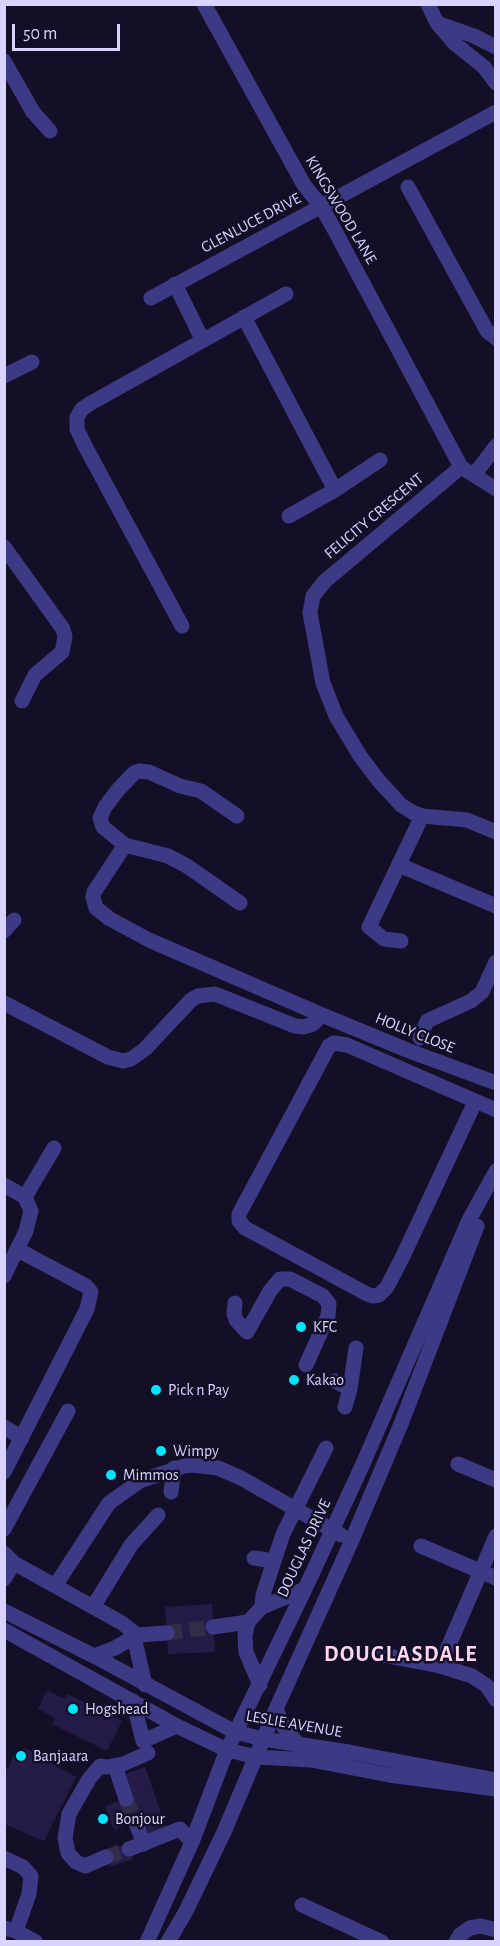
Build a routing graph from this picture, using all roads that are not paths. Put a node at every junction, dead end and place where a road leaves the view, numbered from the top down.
1 (204, 4) edge
2 (428, 4) edge
3 (437, 23) junction
4 (495, 47) edge
5 (4, 61) edge
6 (495, 83) edge
7 (495, 112) edge
8 (50, 131) dead end
9 (408, 187) dead end
10 (321, 206) junction
11 (175, 284) junction
12 (286, 294) dead end
13 (151, 298) dead end
14 (244, 317) junction
15 (495, 338) edge
16 (202, 339) junction
17 (32, 362) dead end
18 (4, 376) edge
19 (495, 446) edge
20 (380, 460) dead end
21 (468, 471) junction
22 (495, 489) edge
23 (335, 490) junction
24 (289, 516) dead end
25 (4, 547) edge
26 (183, 626) dead end
27 (22, 701) dead end
28 (237, 816) dead end
29 (422, 816) junction
30 (495, 832) edge
31 (125, 845) junction
32 (399, 865) junction
33 (240, 903) dead end
34 (495, 906) edge
35 (401, 941) dead end
36 (495, 962) edge
37 (4, 1003) edge
38 (322, 1015) junction
39 (420, 1038) dead end
40 (495, 1083) edge
41 (475, 1102) junction
42 (495, 1110) edge
43 (54, 1148) dead end
44 (495, 1172) edge
45 (4, 1185) edge
46 (25, 1197) junction
47 (18, 1250) junction
48 (4, 1276) edge
49 (235, 1303) dead end
50 (356, 1348) dead end
51 (306, 1365) dead end
52 (335, 1381) dead end
53 (350, 1389) junction
54 (345, 1407) dead end
55 (68, 1411) dead end
56 (4, 1427) edge
57 (22, 1438) junction
58 (326, 1448) dead end
59 (458, 1464) dead end
60 (174, 1468) junction
61 (4, 1472) edge
62 (495, 1480) edge
63 (171, 1492) dead end
64 (296, 1510) junction
65 (158, 1515) dead end
66 (4, 1529) edge
67 (332, 1530) junction
68 (495, 1536) edge
69 (352, 1540) junction
70 (421, 1546) dead end
71 (9, 1558) edge
72 (254, 1558) dead end
73 (274, 1561) junction
74 (480, 1571) junction
75 (495, 1578) edge
76 (4, 1579) edge
77 (55, 1586) junction
78 (305, 1589) junction
79 (93, 1607) junction
80 (262, 1607) junction
81 (4, 1611) edge
82 (248, 1622) junction
83 (213, 1627) tunnel mouth
84 (4, 1630) edge
85 (167, 1633) tunnel mouth
86 (135, 1636) junction
87 (377, 1654) dead end
88 (94, 1656) junction
89 (440, 1666) junction
90 (145, 1685) junction
91 (260, 1685) junction
92 (495, 1700) edge
93 (133, 1701) junction
94 (276, 1709) junction
95 (177, 1726) junction
96 (235, 1732) junction
97 (263, 1739) junction
98 (298, 1744) junction
99 (227, 1750) junction
100 (148, 1753) dead end
101 (257, 1757) junction
102 (115, 1766) junction
103 (495, 1780) edge
104 (495, 1790) edge
105 (126, 1799) tunnel mouth
106 (135, 1821) tunnel mouth
107 (192, 1842) junction
108 (106, 1857) tunnel mouth
109 (4, 1858) edge
110 (302, 1905) dead end
111 (10, 1929) edge
112 (495, 1930) edge
113 (36, 1941) edge
114 (147, 1941) edge
115 (168, 1941) edge
116 (382, 1941) edge
117 (456, 1941) edge

1 - 10 street, KINGSWOOD LANE
2 - 3 street
3 - 4 street
3 - 6 street
5 - 8 street
7 - 10 street, GLENLUCE DRIVE
9 - 15 street
10 - 11 street, GLENLUCE DRIVE
10 - 21 street, KINGSWOOD LANE
11 - 13 street, GLENLUCE DRIVE
11 - 16 street
12 - 14 street
14 - 16 street
14 - 23 street
16 - 26 street
17 - 18 street
19 - 21 street, FELICITY CRESCENT
20 - 23 street
21 - 22 street
21 - 29 street, FELICITY CRESCENT
23 - 24 street
25 - 27 street
28 - 31 street
29 - 30 street
29 - 32 street
31 - 33 street
31 - 38 street, HOLLY CLOSE
32 - 34 street
32 - 35 street
36 - 39 street
37 - 38 street
38 - 40 street, HOLLY CLOSE
41 - 41 street
41 - 42 street
43 - 46 street
44 - 67 street, DOUGLAS DRIVE
44 - 69 street, DOUGLAS DRIVE
45 - 46 street
46 - 47 street
47 - 48 street
47 - 57 street
49 - 51 street
50 - 53 street
52 - 53 street
53 - 54 street
55 - 66 street
56 - 57 street
57 - 61 street
58 - 64 street
59 - 62 street
60 - 63 street
60 - 64 street
60 - 77 street
64 - 67 street
64 - 73 street
65 - 79 street
67 - 69 street
67 - 78 street, DOUGLAS DRIVE
68 - 74 street
69 - 94 street, DOUGLAS DRIVE
70 - 74 street
71 - 76 street
71 - 77 street
72 - 73 street
73 - 80 street
74 - 75 street
74 - 89 street
77 - 79 street
78 - 80 street
78 - 91 street, DOUGLAS DRIVE
79 - 86 street
80 - 82 street
81 - 88 street, LESLIE AVENUE
82 - 83 street
82 - 91 street
84 - 93 street, LESLIE AVENUE
85 - 86 street
86 - 88 street
86 - 90 street
87 - 89 street
88 - 90 street, LESLIE AVENUE
89 - 92 street
90 - 96 street, LESLIE AVENUE
91 - 96 street, DOUGLAS DRIVE
93 - 95 street, LESLIE AVENUE
93 - 95 street
94 - 97 street, DOUGLAS DRIVE
94 - 98 street
95 - 99 street, LESLIE AVENUE
96 - 97 street, LESLIE AVENUE
96 - 99 street, DOUGLAS DRIVE
97 - 98 street, LESLIE AVENUE
97 - 101 street, DOUGLAS DRIVE
98 - 103 street, LESLIE AVENUE
99 - 101 street, LESLIE AVENUE
99 - 107 street, DOUGLAS DRIVE
100 - 102 street
101 - 104 street, LESLIE AVENUE
101 - 115 street, DOUGLAS DRIVE
102 - 105 street
102 - 108 street
106 - 107 street
107 - 114 street, DOUGLAS DRIVE
109 - 111 street
110 - 116 street
111 - 113 street
112 - 117 street

